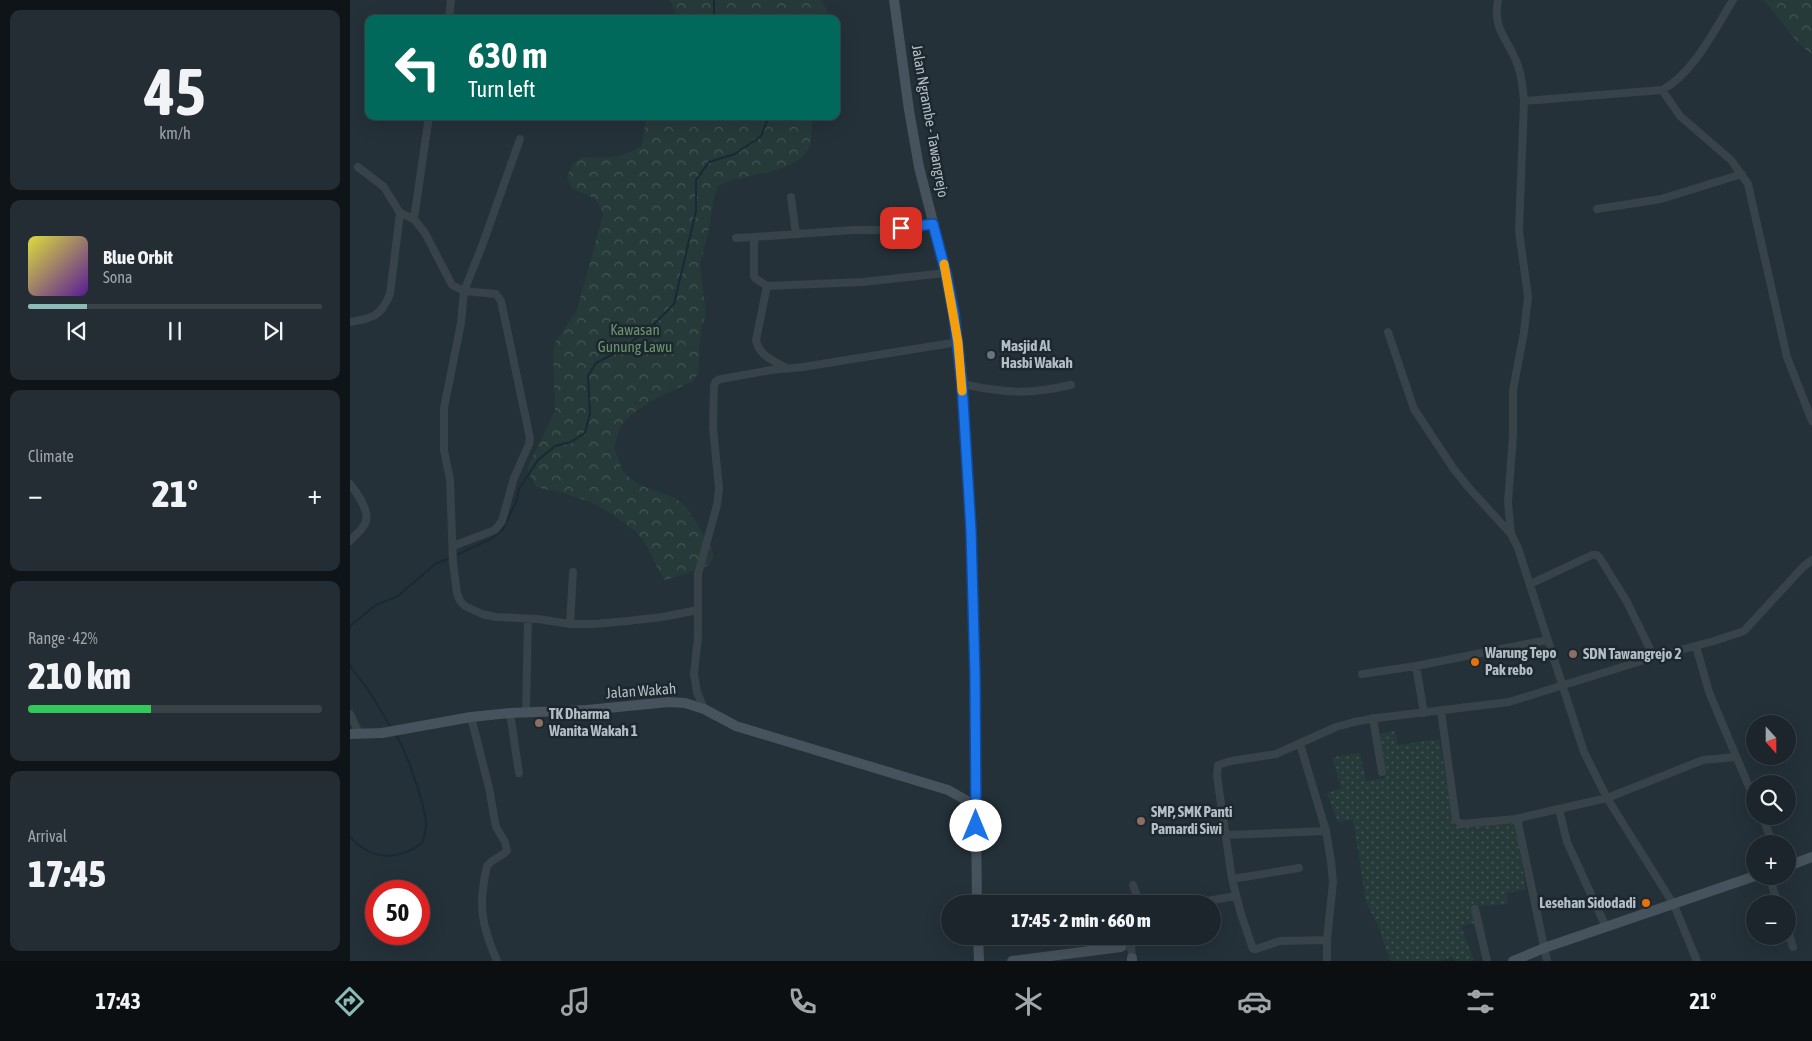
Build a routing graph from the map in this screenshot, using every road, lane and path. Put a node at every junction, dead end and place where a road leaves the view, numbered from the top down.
1 (451, 0) edge
2 (894, 0) edge
3 (1498, 0) edge
4 (1733, 0) edge
5 (449, 15) edge
6 (1662, 90) junction
7 (1524, 101) junction
8 (428, 120) edge
9 (520, 139) dead end
10 (358, 167) dead end
11 (1742, 174) junction
12 (791, 197) dead end
13 (1597, 209) dead end
14 (400, 213) junction
15 (414, 219) junction
16 (933, 224) junction
17 (796, 234) junction
18 (754, 237) junction
19 (736, 238) dead end
20 (946, 273) junction
21 (767, 286) junction
22 (464, 291) junction
23 (350, 322) edge
24 (1388, 332) dead end
25 (958, 342) junction
26 (786, 368) junction
27 (962, 384) junction
28 (1071, 385) dead end
29 (1812, 421) edge
30 (350, 484) edge
31 (1511, 534) junction
32 (350, 541) edge
33 (452, 549) junction
34 (1812, 560) edge
35 (573, 572) dead end
36 (1530, 584) junction
37 (698, 610) junction
38 (528, 619) junction
39 (570, 624) junction
40 (1547, 640) junction
41 (1696, 646) junction
42 (1654, 657) junction
43 (1416, 666) junction
44 (1362, 674) dead end
45 (1561, 685) junction
46 (704, 709) junction
47 (1441, 710) junction
48 (526, 712) junction
49 (510, 713) junction
50 (1424, 713) junction
51 (350, 714) edge
52 (471, 717) junction
53 (1373, 718) junction
54 (355, 733) edge
55 (1300, 744) junction
56 (1736, 757) junction
57 (1382, 772) dead end
58 (519, 773) dead end
59 (1746, 780) edge
60 (1607, 798) junction
61 (976, 806) junction
62 (1559, 809) junction
63 (1520, 818) junction
64 (1326, 831) junction
65 (1226, 835) junction
66 (1812, 856) edge
67 (1796, 863) edge
68 (1299, 868) dead end
69 (1232, 878) junction
70 (1746, 879) edge
71 (1133, 885) dead end
72 (977, 895) edge
73 (1137, 895) edge
74 (1236, 896) junction
75 (1221, 899) edge
76 (1674, 905) junction
77 (1475, 908) dead end
78 (1606, 927) junction
79 (1327, 940) junction
80 (978, 945) edge
81 (1126, 946) joint
82 (1544, 948) junction
83 (1132, 959) edge
84 (497, 961) edge
85 (979, 961) edge
86 (1012, 961) edge
87 (1327, 961) edge
88 (1487, 961) edge
89 (1513, 961) edge
90 (1547, 961) edge
91 (1697, 961) edge

1 - 5 street
2 - 16 main road, Jalan Ngrambe - Tawangrejo
3 - 7 street
4 - 6 street
6 - 7 street
6 - 11 street
7 - 31 street
8 - 15 street
9 - 22 street
10 - 14 street
11 - 13 street
11 - 29 street
12 - 17 street
14 - 15 street
14 - 23 street
15 - 22 street
16 - 17 street
16 - 20 main road, Jalan Ngrambe - Tawangrejo
17 - 18 street
18 - 19 street
18 - 21 street
20 - 21 street
20 - 25 main road, Jalan Ngrambe - Tawangrejo
21 - 26 street
22 - 33 street
22 - 33 street
24 - 31 street
25 - 26 street
25 - 27 main road, Jalan Ngrambe - Tawangrejo
26 - 37 street
27 - 28 street
27 - 61 main road, Jalan Ngrambe - Tawangrejo
30 - 32 street
31 - 36 street
33 - 38 street
34 - 41 street
35 - 39 street
36 - 40 street
36 - 42 street
37 - 39 street
37 - 46 street
38 - 39 street
38 - 48 street
40 - 43 street
40 - 45 street
41 - 42 street
41 - 56 street
42 - 45 street
43 - 44 street
43 - 50 street
45 - 47 street
45 - 60 street
46 - 48 main road, Jalan Wakah
46 - 61 main road, Jalan Wakah
47 - 50 street
47 - 63 street
48 - 49 main road, Jalan Wakah
49 - 52 main road, Jalan Wakah
49 - 58 street
50 - 53 street
51 - 54 street
52 - 54 main road, Jalan Wakah
52 - 84 street
53 - 55 street
53 - 57 street
55 - 64 street
55 - 65 street
56 - 59 street
56 - 60 street
60 - 62 street
60 - 76 street
61 - 72 main road, Jalan Ngrambe - Tawangrejo
62 - 63 street
62 - 78 street
63 - 82 street
64 - 65 street
64 - 79 street
65 - 69 street
66 - 67 main road
68 - 69 street
69 - 74 street
70 - 76 main road
71 - 73 street
74 - 75 street
74 - 79 street
76 - 78 main road
76 - 91 street
77 - 88 street
78 - 82 main road
79 - 87 street
80 - 85 main road
81 - 83 street
81 - 86 main road
82 - 89 main road
82 - 90 street

